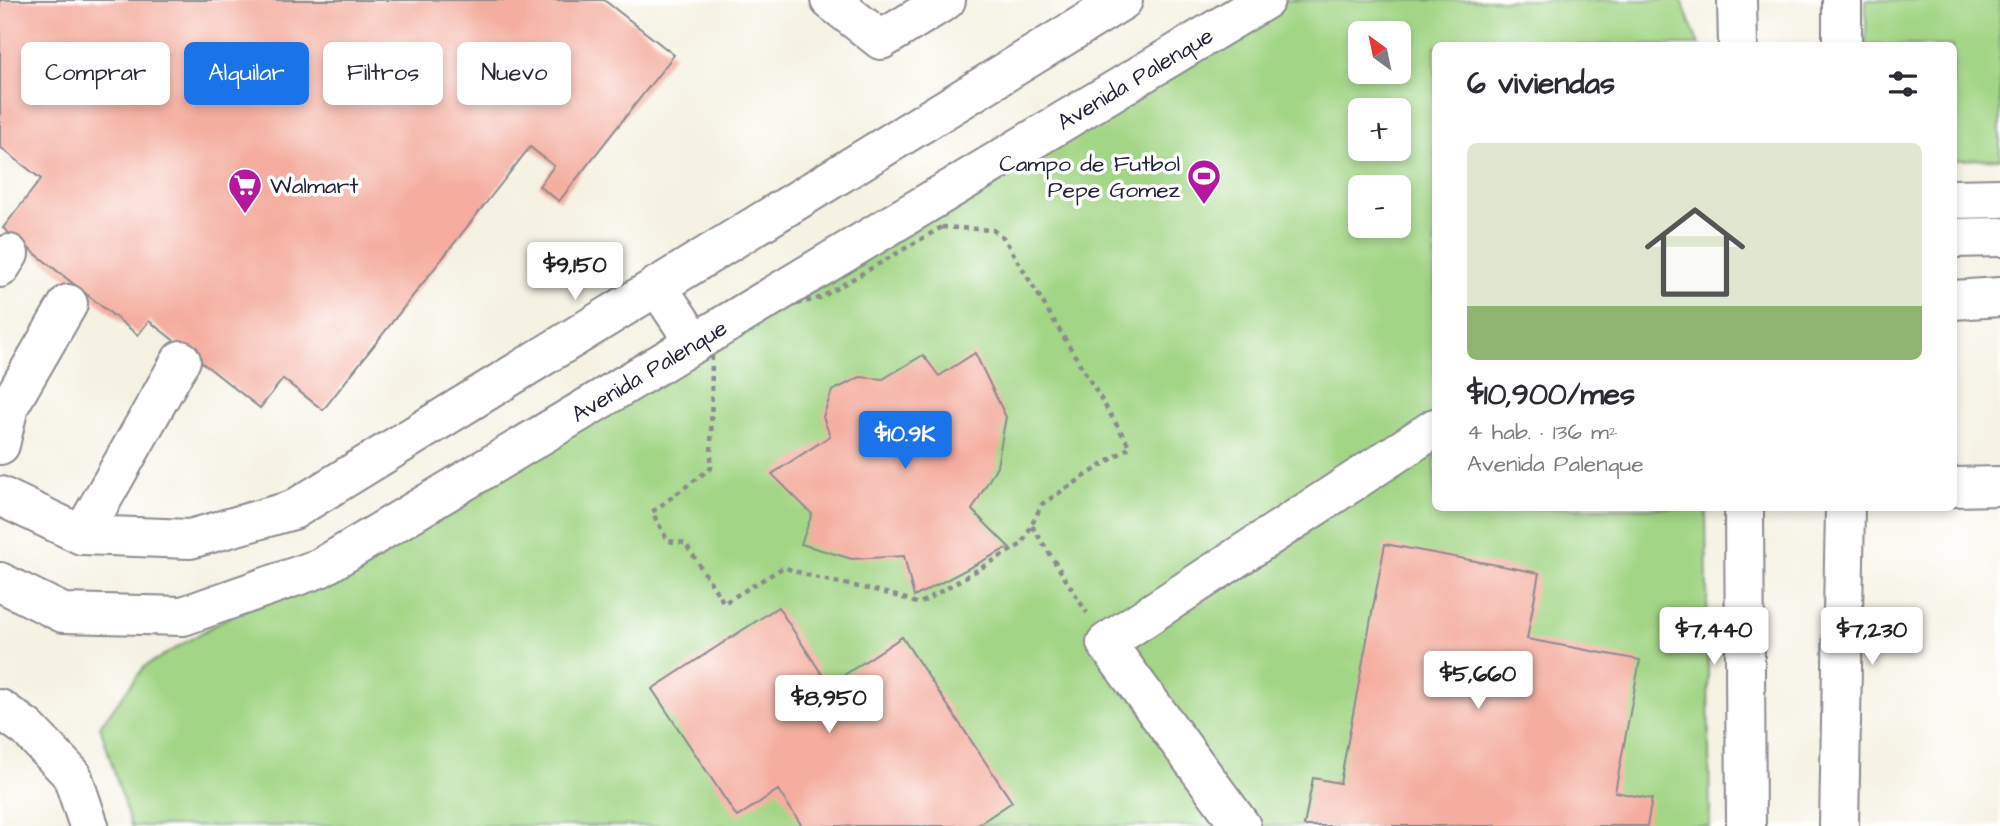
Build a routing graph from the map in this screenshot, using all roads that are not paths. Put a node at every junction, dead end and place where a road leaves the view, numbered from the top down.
1 (830, 0) edge
2 (946, 0) edge
3 (1123, 0) edge
4 (1265, 0) edge
5 (1737, 0) edge
6 (1842, 0) edge
7 (1738, 42) edge
8 (1842, 42) edge
9 (2000, 198) edge
10 (1957, 199) edge
11 (2000, 237) edge
12 (1957, 238) edge
13 (657, 286) junction
14 (2000, 297) edge
15 (1957, 300) edge
16 (68, 304) dead end
17 (695, 343) junction
18 (181, 359) dead end
19 (1432, 430) edge
20 (0, 444) edge
21 (2000, 486) edge
22 (1957, 487) edge
23 (0, 496) edge
24 (1744, 511) edge
25 (1845, 511) edge
26 (82, 535) junction
27 (0, 582) edge
28 (0, 709) edge
29 (89, 826) edge
30 (1241, 826) edge
31 (1746, 826) edge
32 (1839, 826) edge

1 - 2 street
3 - 13 street
4 - 17 street, Avenida Palenque
5 - 7 street
6 - 8 street
9 - 10 street
11 - 12 street
13 - 17 street
13 - 26 street
14 - 15 street
16 - 20 street
17 - 27 street, Avenida Palenque
18 - 26 street
19 - 30 street
21 - 22 street
23 - 26 street
24 - 31 street
25 - 32 street
28 - 29 street

